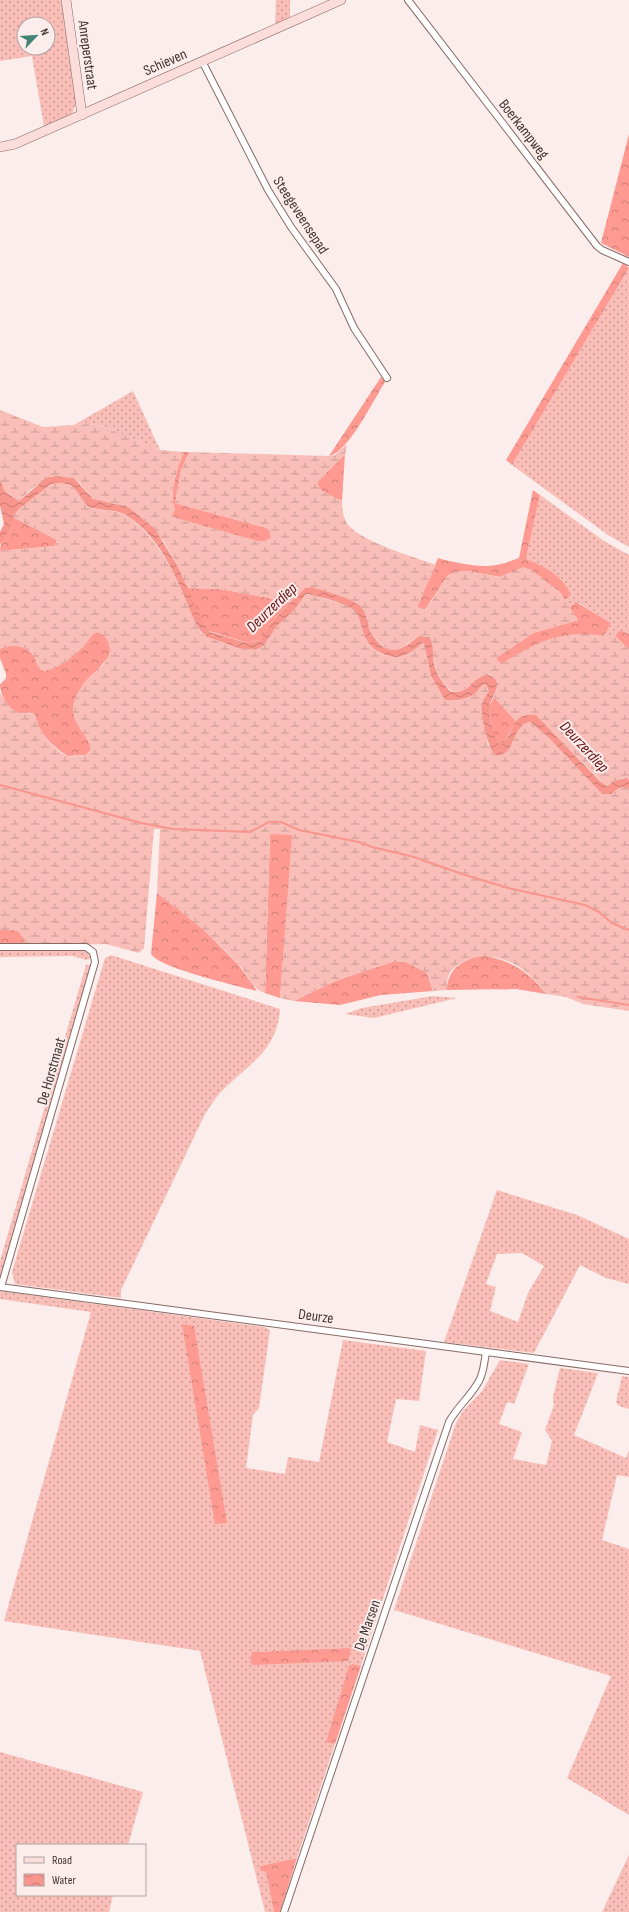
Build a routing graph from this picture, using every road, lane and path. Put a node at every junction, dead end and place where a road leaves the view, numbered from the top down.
1 (66, 0) edge
2 (341, 0) edge
3 (408, 0) edge
4 (202, 61) junction
5 (82, 115) junction
6 (0, 147) edge
7 (629, 262) edge
8 (387, 378) dead end
9 (0, 947) edge
10 (1, 1287) edge
11 (486, 1353) junction
12 (629, 1371) edge
13 (284, 1912) edge

1 - 5 street, Anreperstraat
2 - 4 street, Schieven
3 - 7 street, Boerkampweg
4 - 5 street, Schieven
4 - 8 street, Steegeveensepad
5 - 6 street, Schieven
9 - 10 street, De Horstmaat
10 - 11 street, Deurze
11 - 12 street, Deurze
11 - 13 street, De Marsen

